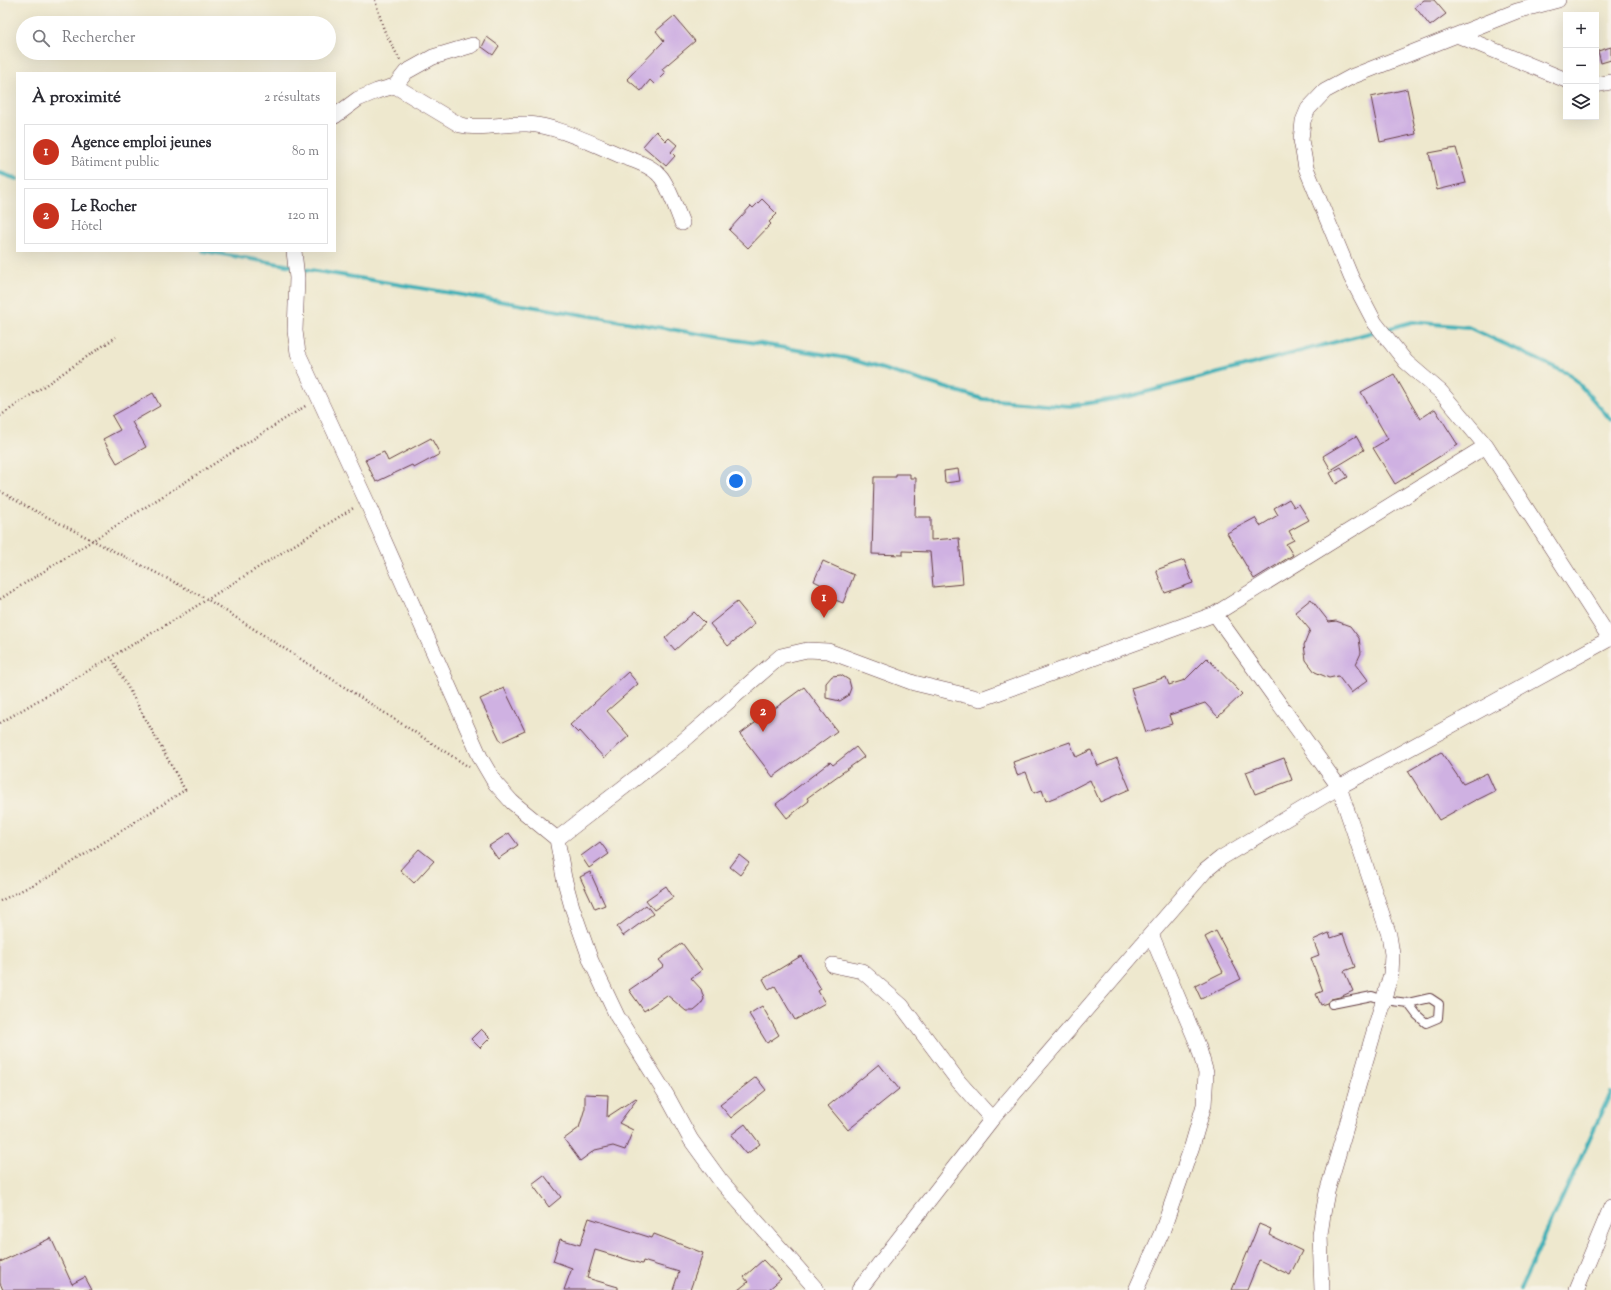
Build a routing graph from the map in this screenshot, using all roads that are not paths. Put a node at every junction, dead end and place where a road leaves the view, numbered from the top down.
1 (1531, 0) edge
2 (1558, 0) edge
3 (1517, 11) junction
4 (1457, 35) junction
5 (473, 46) dead end
6 (1563, 79) edge
7 (1611, 82) edge
8 (1599, 84) edge
9 (395, 86) junction
10 (336, 115) edge
11 (682, 223) dead end
12 (294, 252) edge
13 (1486, 446) junction
14 (1215, 614) junction
15 (1610, 638) edge
16 (1339, 787) junction
17 (557, 839) junction
18 (1151, 934) junction
19 (833, 965) dead end
20 (1384, 1000) junction
21 (1408, 1003) dead end
22 (1332, 1004) dead end
23 (992, 1119) junction
24 (1611, 1207) edge
25 (1577, 1289) edge
26 (817, 1290) edge
27 (859, 1290) edge
28 (1136, 1290) edge
29 (1322, 1290) edge

1 - 3 street
2 - 3 street
3 - 4 street
4 - 6 street
4 - 13 street
5 - 9 street
7 - 8 street
9 - 10 street
9 - 11 street
12 - 17 street
13 - 14 street
13 - 15 street
14 - 16 street
14 - 17 street
15 - 16 street
16 - 18 street
16 - 20 street
17 - 26 street
18 - 23 street
18 - 28 street
19 - 23 street
20 - 21 lane
20 - 22 lane
20 - 29 street
23 - 27 street
24 - 25 street

